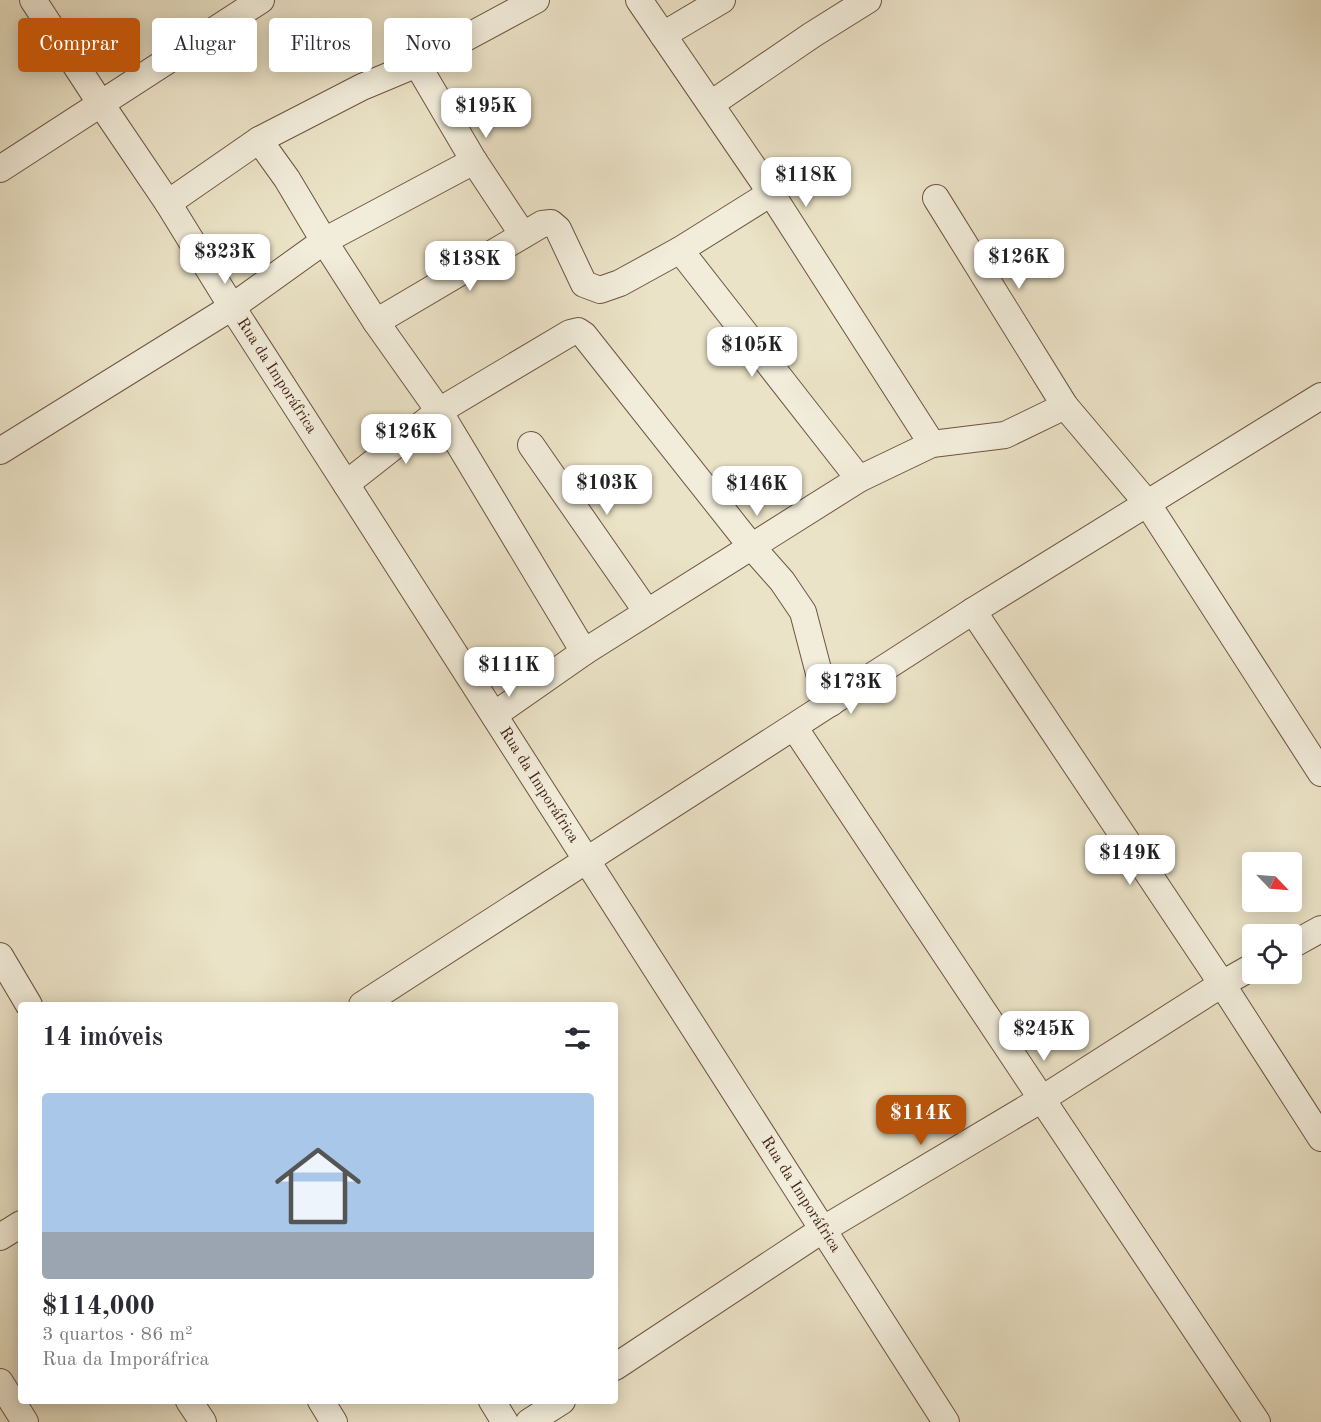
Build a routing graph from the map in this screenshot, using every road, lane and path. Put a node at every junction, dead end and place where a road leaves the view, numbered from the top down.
1 (33, 0) edge
2 (261, 0) edge
3 (537, 0) edge
4 (639, 0) edge
5 (722, 0) edge
6 (868, 0) edge
7 (472, 35) edge
8 (663, 35) junction
9 (398, 72) edge
10 (422, 72) edge
11 (101, 104) junction
12 (711, 104) junction
13 (258, 140) junction
14 (474, 161) junction
15 (0, 169) edge
16 (771, 193) junction
17 (936, 198) dead end
18 (168, 203) junction
19 (523, 235) junction
20 (324, 241) junction
21 (680, 250) junction
22 (232, 307) junction
23 (376, 322) junction
24 (1321, 396) edge
25 (1065, 405) junction
26 (439, 411) junction
27 (932, 444) junction
28 (531, 445) dead end
29 (0, 451) edge
30 (859, 479) junction
31 (346, 484) junction
32 (1147, 503) junction
33 (751, 546) junction
34 (973, 611) junction
35 (647, 612) junction
36 (584, 652) junction
37 (831, 703) junction
38 (494, 714) junction
39 (794, 727) junction
40 (1321, 773) edge
41 (587, 860) junction
42 (1321, 929) edge
43 (1302, 939) edge
44 (0, 956) edge
45 (1242, 973) edge
46 (1222, 984) junction
47 (27, 1002) edge
48 (373, 1002) edge
49 (1042, 1099) junction
50 (1321, 1138) edge
51 (18, 1226) edge
52 (822, 1230) junction
53 (0, 1237) edge
54 (618, 1364) edge
55 (0, 1382) edge
56 (191, 1404) edge
57 (323, 1404) edge
58 (494, 1404) edge
59 (557, 1404) edge
60 (26, 1422) edge
61 (202, 1422) edge
62 (334, 1422) edge
63 (505, 1422) edge
64 (529, 1422) edge
65 (946, 1422) edge
66 (1257, 1422) edge

1 - 11 street, Rua da Imporáfrica
2 - 11 street
3 - 7 street
4 - 8 street
5 - 8 street
6 - 12 street
8 - 12 street
9 - 13 street
10 - 14 street
11 - 15 street
11 - 18 street, Rua da Imporáfrica
12 - 16 street
13 - 18 street
13 - 20 street
14 - 19 street
14 - 20 street
16 - 21 street
16 - 27 street
17 - 25 street
18 - 22 street, Rua da Imporáfrica
19 - 21 street
19 - 23 street
20 - 22 street
20 - 23 street
21 - 30 street
22 - 29 street
22 - 31 street, Rua da Imporáfrica
23 - 26 street
24 - 32 street
25 - 27 street
25 - 32 street
26 - 31 street
26 - 33 street
26 - 36 street
27 - 30 street
28 - 35 street
30 - 33 street
31 - 38 street, Rua da Imporáfrica
32 - 34 street
32 - 40 street
33 - 35 street
33 - 37 street
34 - 37 street
34 - 46 street
35 - 36 street
36 - 38 street
37 - 39 street
38 - 41 street, Rua da Imporáfrica
39 - 41 street
39 - 49 street
41 - 48 street
41 - 52 street, Rua da Imporáfrica
42 - 43 street
44 - 47 street
45 - 46 street
46 - 49 street
46 - 50 street
49 - 52 street
49 - 66 street
51 - 53 street
52 - 54 street
52 - 65 street, Rua da Imporáfrica
55 - 60 street
56 - 61 street
57 - 62 street
58 - 63 street
59 - 64 street

